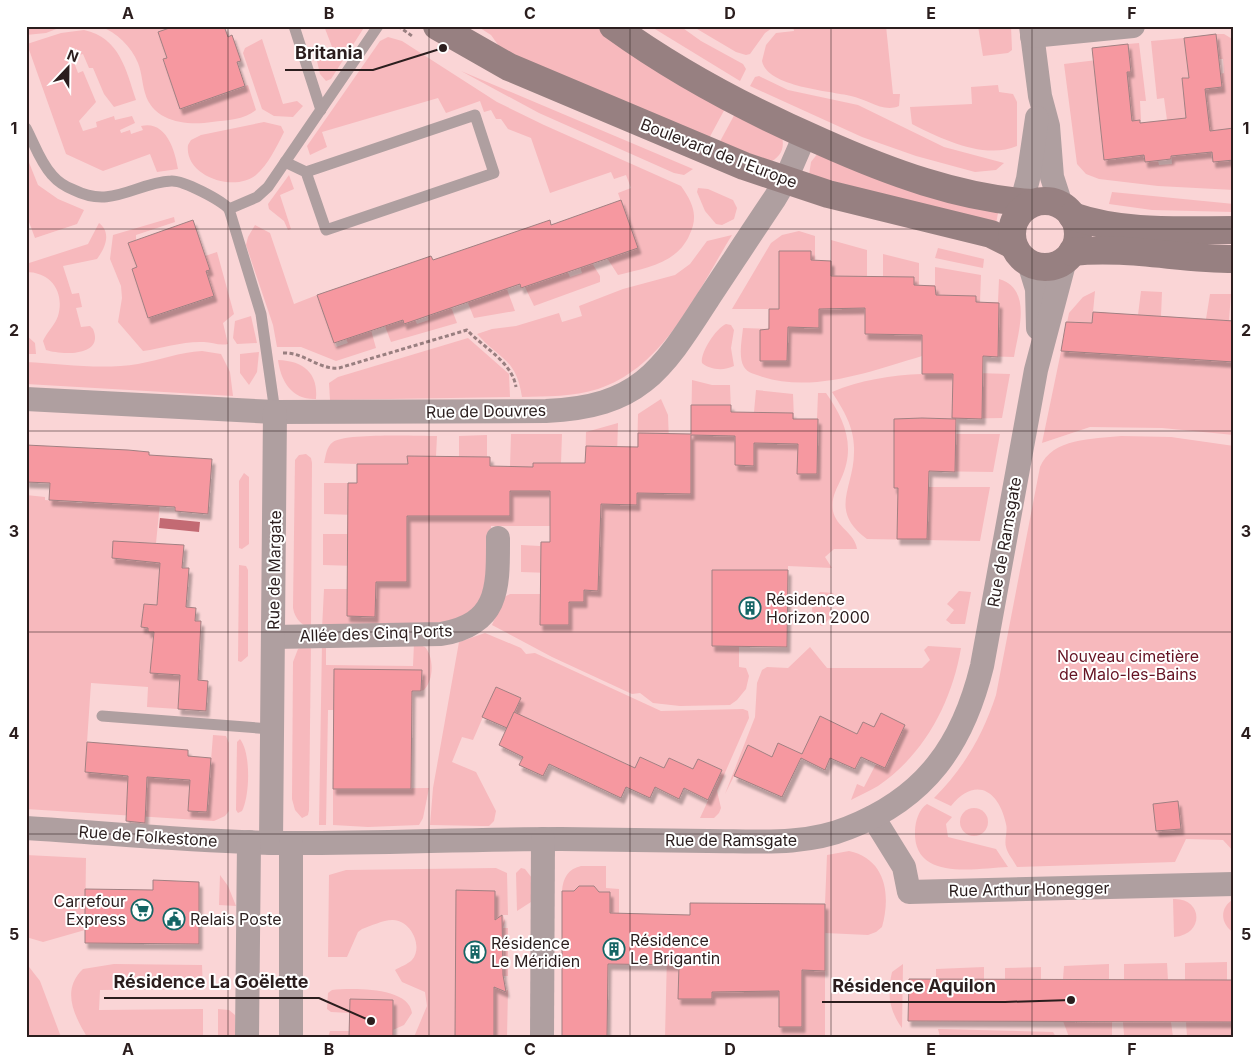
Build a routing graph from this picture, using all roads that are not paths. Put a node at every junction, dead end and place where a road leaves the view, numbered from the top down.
1 (294, 26) edge
2 (378, 26) edge
3 (437, 26) edge
4 (613, 26) edge
5 (1133, 26) edge
6 (1032, 31) edge
7 (1040, 96) junction
8 (321, 110) junction
9 (26, 128) edge
10 (805, 135) junction
11 (285, 162) junction
12 (306, 172) junction
13 (785, 181) junction
14 (1025, 206) junction
15 (230, 209) junction
16 (1067, 211) junction
17 (1234, 230) edge
18 (1021, 254) junction
19 (1069, 256) junction
20 (1234, 260) edge
21 (1036, 370) junction
22 (26, 399) edge
23 (275, 412) junction
24 (498, 538) dead end
25 (273, 637) junction
26 (102, 716) dead end
27 (271, 729) junction
28 (873, 817) junction
29 (26, 828) edge
30 (543, 839) junction
31 (270, 843) junction
32 (1234, 884) edge
33 (247, 1037) edge
34 (291, 1037) edge
35 (542, 1037) edge

1 - 8 lane
2 - 8 lane
3 - 13 street, Boulevard de l'Europe
4 - 10 street
5 - 6 street
6 - 7 street
7 - 14 street
7 - 16 street
8 - 11 lane
9 - 15 lane
10 - 13 street, Rue de Douvres
10 - 14 street
11 - 12 lane
11 - 15 lane
12 - 12 lane
13 - 18 street, Boulevard de l'Europe
13 - 23 street, Rue de Douvres
14 - 16 street
14 - 18 street
15 - 23 lane
16 - 17 street
16 - 19 street
18 - 19 street
18 - 21 street, Rue de Ramsgate
19 - 20 street
19 - 21 street, Rue de Ramsgate
21 - 28 street, Rue de Ramsgate
22 - 23 street, Rue de Douvres
23 - 25 street, Rue de Margate
24 - 25 street, Allée des Cinq Ports
25 - 27 street, Rue de Margate
26 - 27 lane
27 - 31 street, Rue de Margate
28 - 30 street, Rue de Ramsgate
28 - 32 street, Rue Arthur Honegger
29 - 31 street, Rue de Folkestone
30 - 31 street, Rue de Ramsgate
30 - 35 street
31 - 33 street, Rue de Margate
31 - 34 street, Rue de Margate

